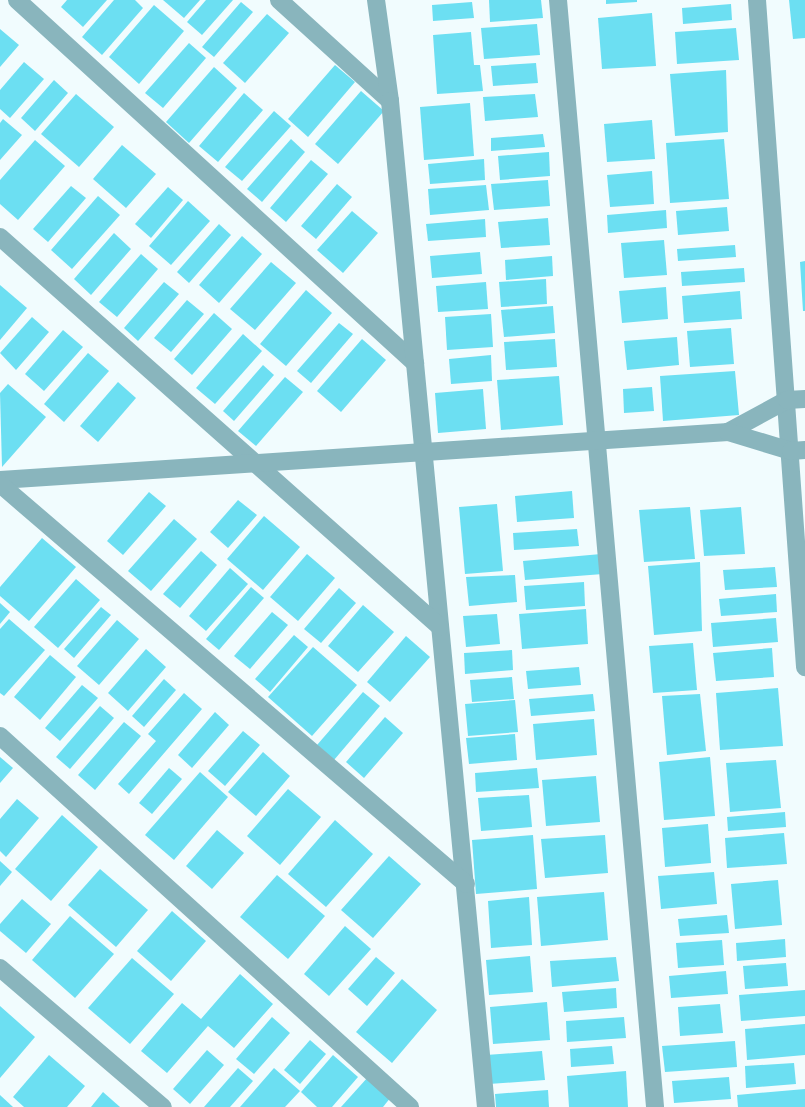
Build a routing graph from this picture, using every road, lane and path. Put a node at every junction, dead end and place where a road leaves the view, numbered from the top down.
1 (17, 0) edge
2 (279, 0) edge
3 (376, 0) edge
4 (558, 0) edge
5 (757, 0) edge
6 (390, 101) junction
7 (0, 237) edge
8 (416, 363) junction
9 (796, 400) edge
10 (728, 432) junction
11 (596, 441) junction
12 (798, 450) edge
13 (424, 451) junction
14 (252, 461) junction
15 (0, 482) edge
16 (440, 627) junction
17 (805, 667) edge
18 (0, 736) edge
19 (466, 884) junction
20 (0, 968) edge
21 (163, 1107) edge
22 (410, 1107) edge
23 (486, 1107) edge
24 (655, 1107) edge

1 - 8 street
2 - 6 street
3 - 6 street
4 - 11 street
5 - 9 street
6 - 8 street
7 - 14 street
8 - 13 street
9 - 10 street
9 - 12 street
10 - 11 street
10 - 12 street
11 - 13 street
11 - 24 street
12 - 17 street
13 - 14 street
13 - 16 street
14 - 15 street
14 - 16 street
15 - 19 street
16 - 19 street
18 - 22 street
19 - 23 street
20 - 21 street

